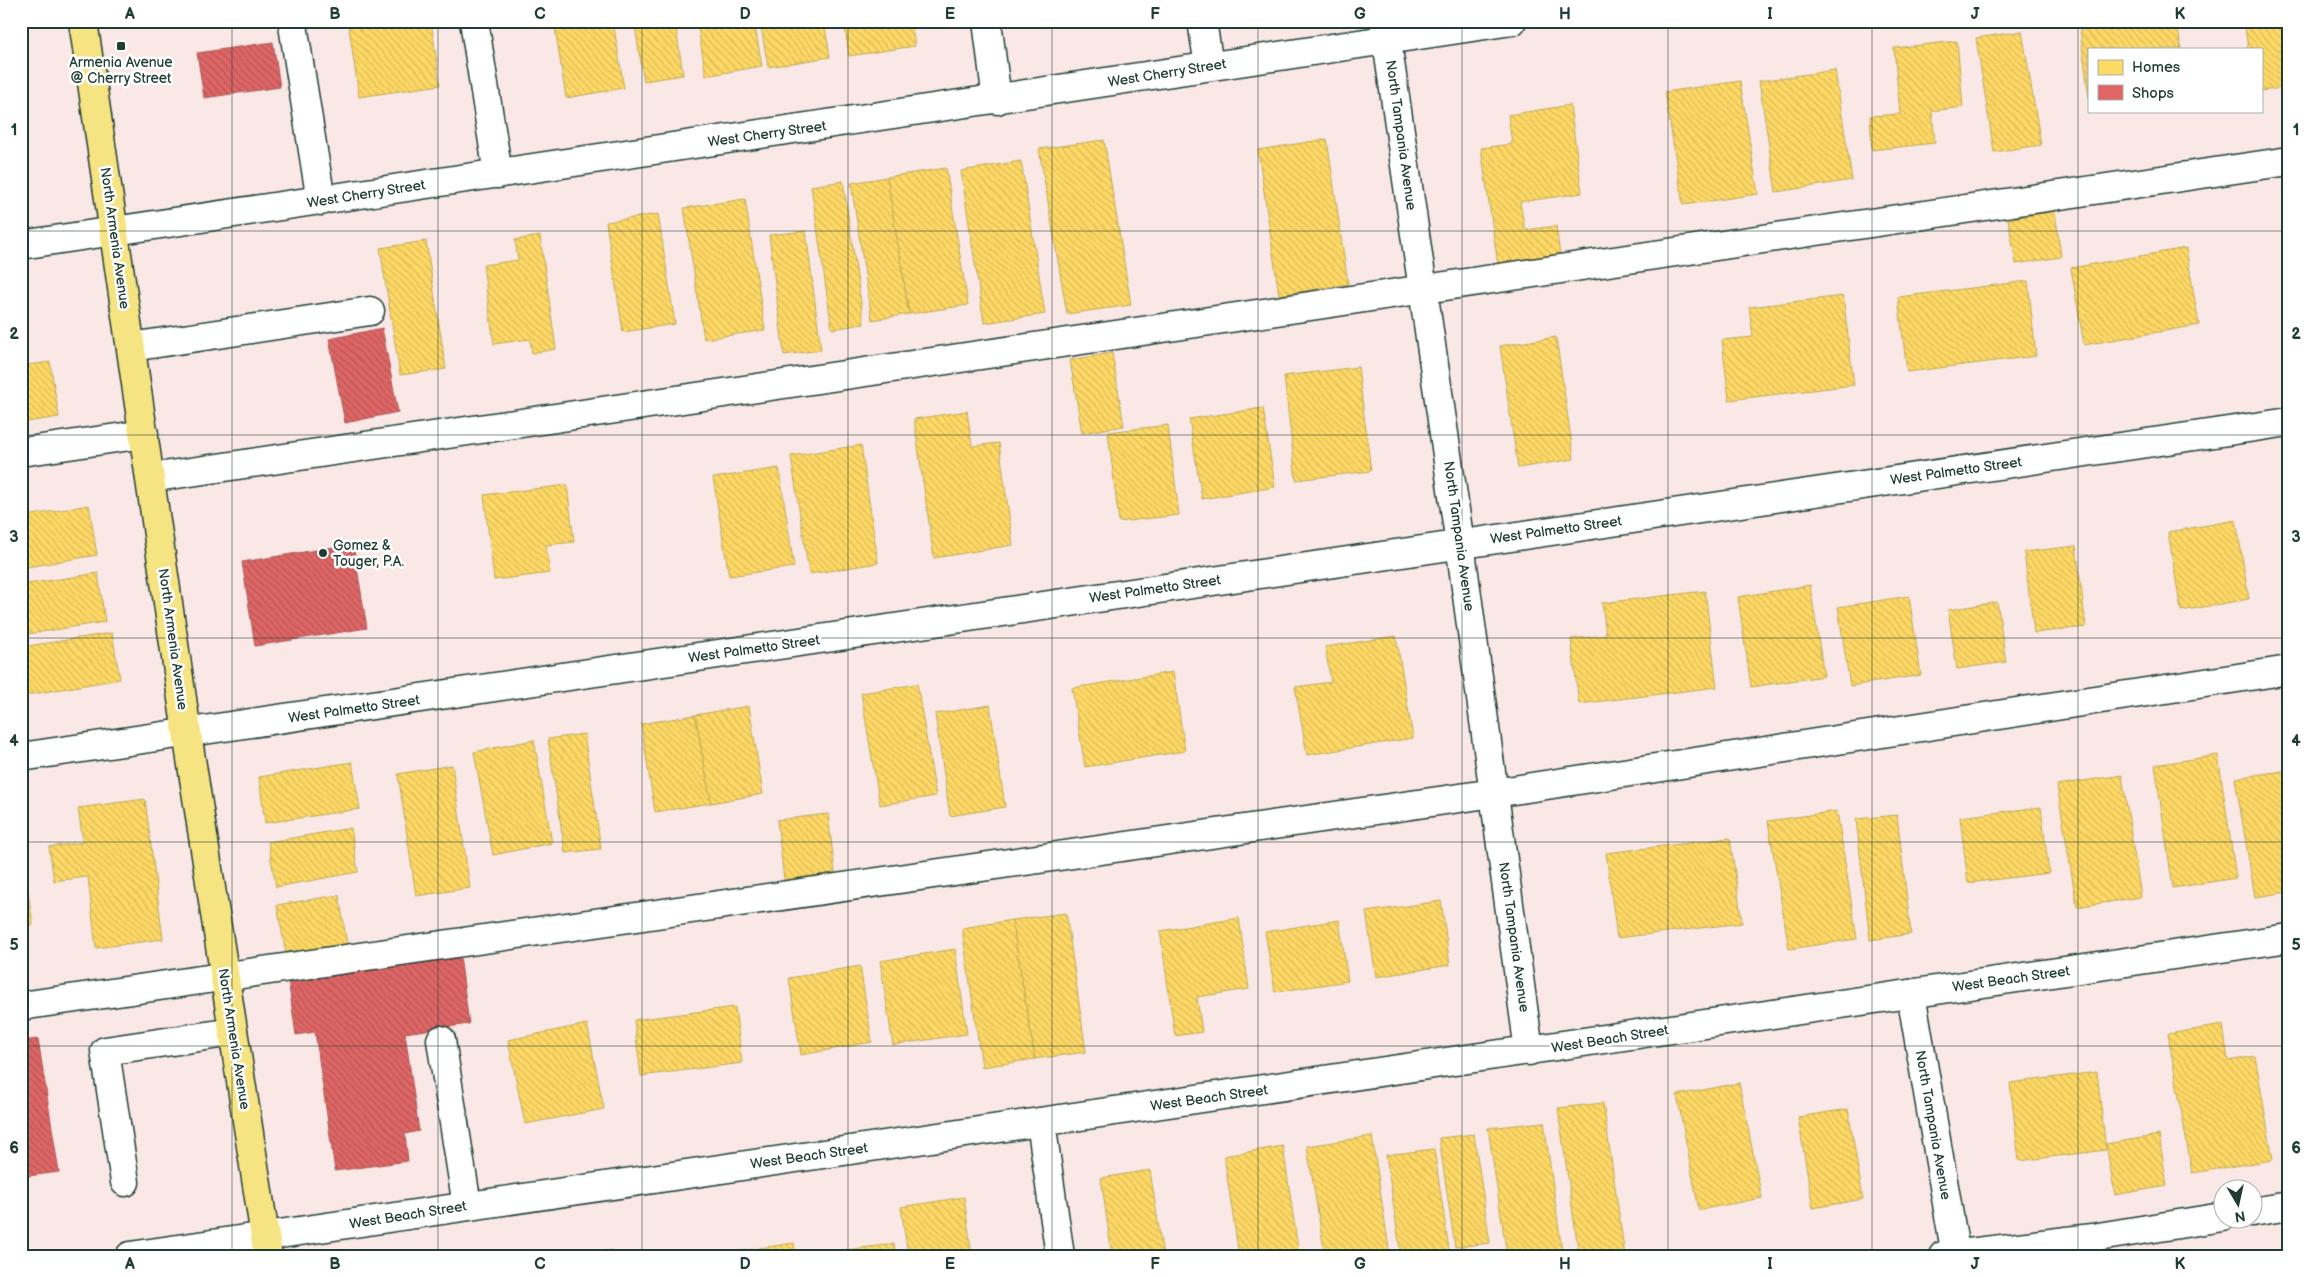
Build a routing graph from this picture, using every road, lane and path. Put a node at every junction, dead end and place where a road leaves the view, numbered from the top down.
1 (83, 21) edge
2 (474, 21) edge
3 (987, 21) edge
4 (1202, 21) edge
5 (1512, 21) edge
6 (293, 25) dead end
7 (1385, 30) edge
8 (1209, 66) junction
9 (997, 100) junction
10 (2289, 161) edge
11 (498, 174) junction
12 (322, 201) junction
13 (114, 232) junction
14 (21, 245) edge
15 (1424, 288) junction
16 (370, 311) dead end
17 (131, 347) junction
18 (2289, 422) edge
19 (144, 434) junction
20 (21, 452) edge
21 (150, 478) junction
22 (1460, 544) junction
23 (2289, 670) edge
24 (187, 733) junction
25 (21, 757) edge
26 (1494, 793) junction
27 (2289, 938) edge
28 (225, 977) junction
29 (1911, 994) junction
30 (21, 1006) edge
31 (233, 1032) junction
32 (441, 1040) dead end
33 (1529, 1052) junction
34 (1041, 1122) junction
35 (125, 1182) dead end
36 (467, 1206) junction
37 (2289, 1206) edge
38 (2262, 1210) edge
39 (2212, 1218) edge
40 (267, 1246) edge
41 (1951, 1255) edge
42 (130, 1256) edge
43 (1060, 1256) edge

1 - 13 main road, North Armenia Avenue
2 - 11 street
3 - 9 street
4 - 8 street
5 - 7 street, West Cherry Street
6 - 12 street
7 - 8 street, West Cherry Street
7 - 15 street, North Tampania Avenue
8 - 9 street, West Cherry Street
9 - 11 street, West Cherry Street
10 - 15 street
11 - 12 street, West Cherry Street
12 - 13 street, West Cherry Street
13 - 14 street, West Cherry Street
13 - 17 main road, North Armenia Avenue
15 - 21 street
15 - 22 street, North Tampania Avenue
16 - 17 street
17 - 19 main road, North Armenia Avenue
18 - 22 street, West Palmetto Street
19 - 20 street
19 - 21 main road, North Armenia Avenue
21 - 24 main road, North Armenia Avenue
22 - 24 street, West Palmetto Street
22 - 26 street, North Tampania Avenue
23 - 26 street
24 - 25 street, West Palmetto Street
24 - 28 main road, North Armenia Avenue
26 - 28 street
26 - 33 street, North Tampania Avenue
27 - 29 street, West Beach Street
28 - 30 street
28 - 31 main road, North Armenia Avenue
29 - 33 street, West Beach Street
29 - 41 street, North Tampania Avenue
31 - 35 street
31 - 40 main road, North Armenia Avenue
32 - 36 street
33 - 34 street, West Beach Street
34 - 36 street, West Beach Street
34 - 43 street
36 - 40 street, West Beach Street
37 - 38 street
39 - 41 street
40 - 42 street, West Beach Street

